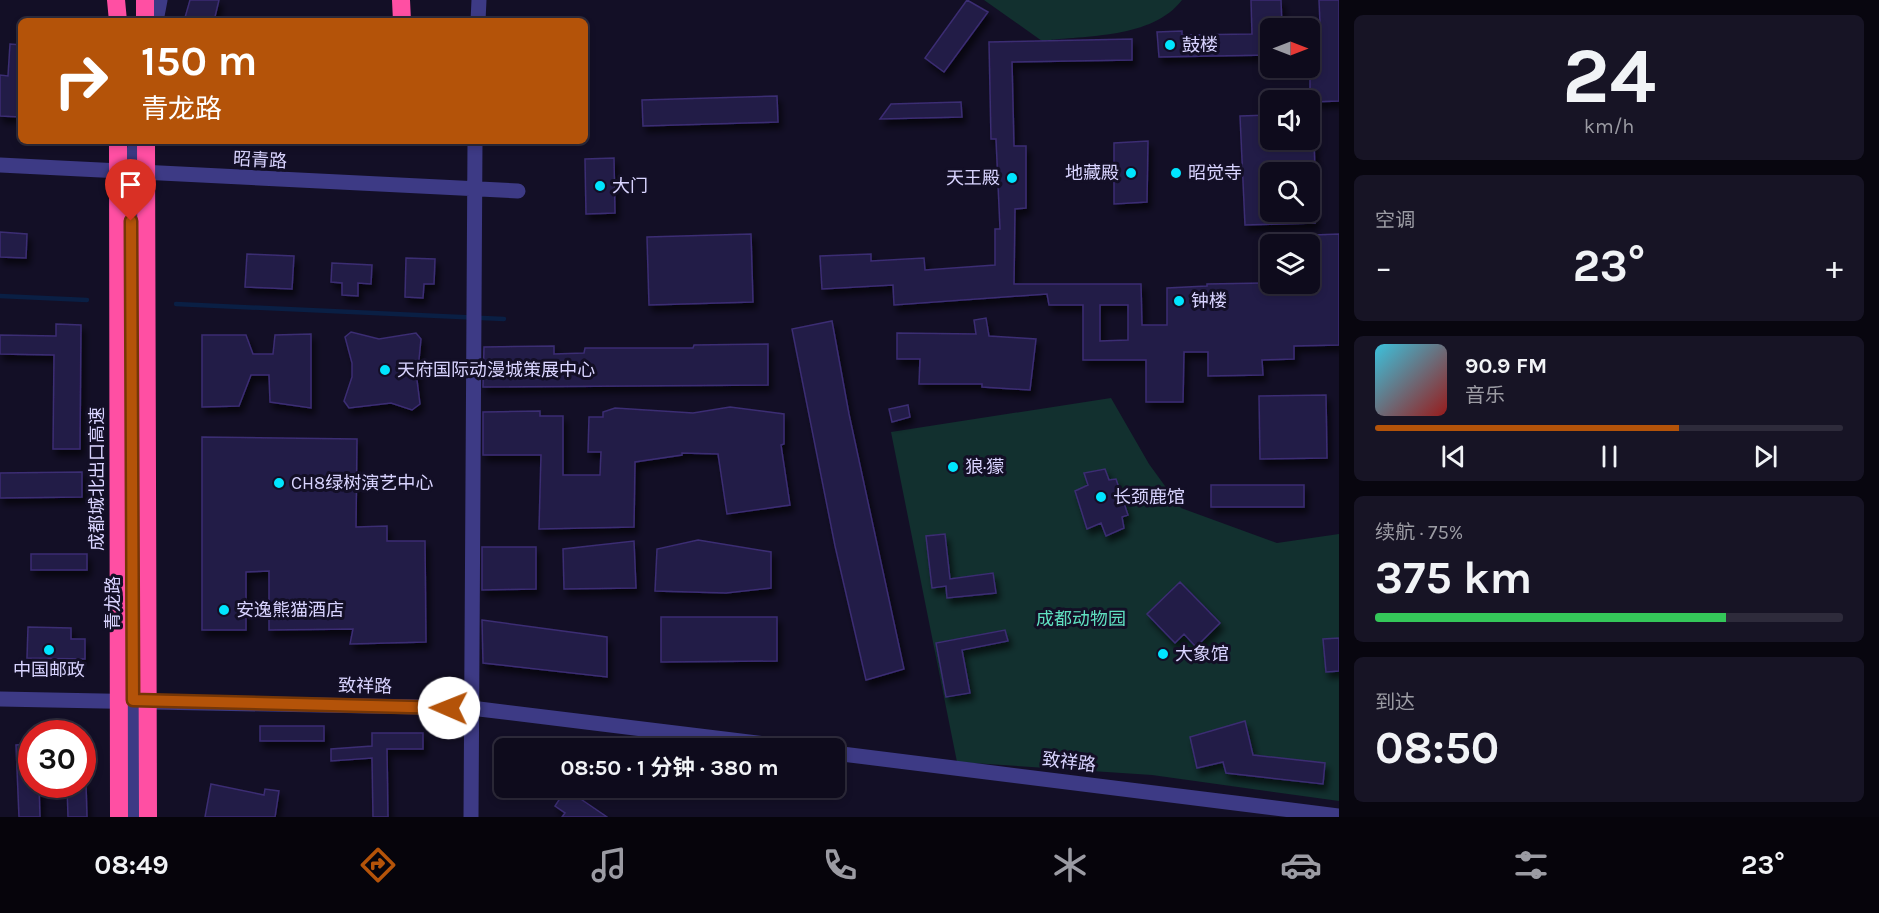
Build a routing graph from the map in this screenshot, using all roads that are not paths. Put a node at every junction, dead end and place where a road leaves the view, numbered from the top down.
1 (116, 0) edge
2 (145, 0) edge
3 (160, 0) edge
4 (401, 0) edge
5 (479, 0) edge
6 (118, 18) edge
7 (145, 18) edge
8 (157, 18) edge
9 (402, 18) edge
10 (478, 18) edge
11 (118, 144) edge
12 (135, 144) edge
13 (146, 144) edge
14 (475, 144) edge
15 (0, 165) edge
16 (130, 173) junction
17 (473, 190) junction
18 (518, 191) dead end
19 (0, 699) edge
20 (133, 700) junction
21 (471, 708) junction
22 (716, 738) edge
23 (845, 754) edge
24 (1298, 814) edge
25 (1339, 816) edge
26 (118, 817) edge
27 (134, 817) edge
28 (148, 817) edge
29 (471, 817) edge

1 - 6 highway
2 - 7 highway
3 - 8 street
4 - 9 highway
5 - 10 street
11 - 26 highway, 成都城北出口高速, bridge
12 - 16 street, 青龙路
13 - 28 highway, bridge
14 - 17 street
15 - 16 street, 昭青路
16 - 17 street, 昭青路
16 - 20 street, 青龙路
17 - 18 street, 昭青路
17 - 21 street
19 - 20 street, 致祥路
20 - 21 street, 致祥路
20 - 27 street, 青龙路
21 - 22 street, 致祥路
21 - 29 street
23 - 24 street, 致祥路
24 - 25 street, 致祥路

